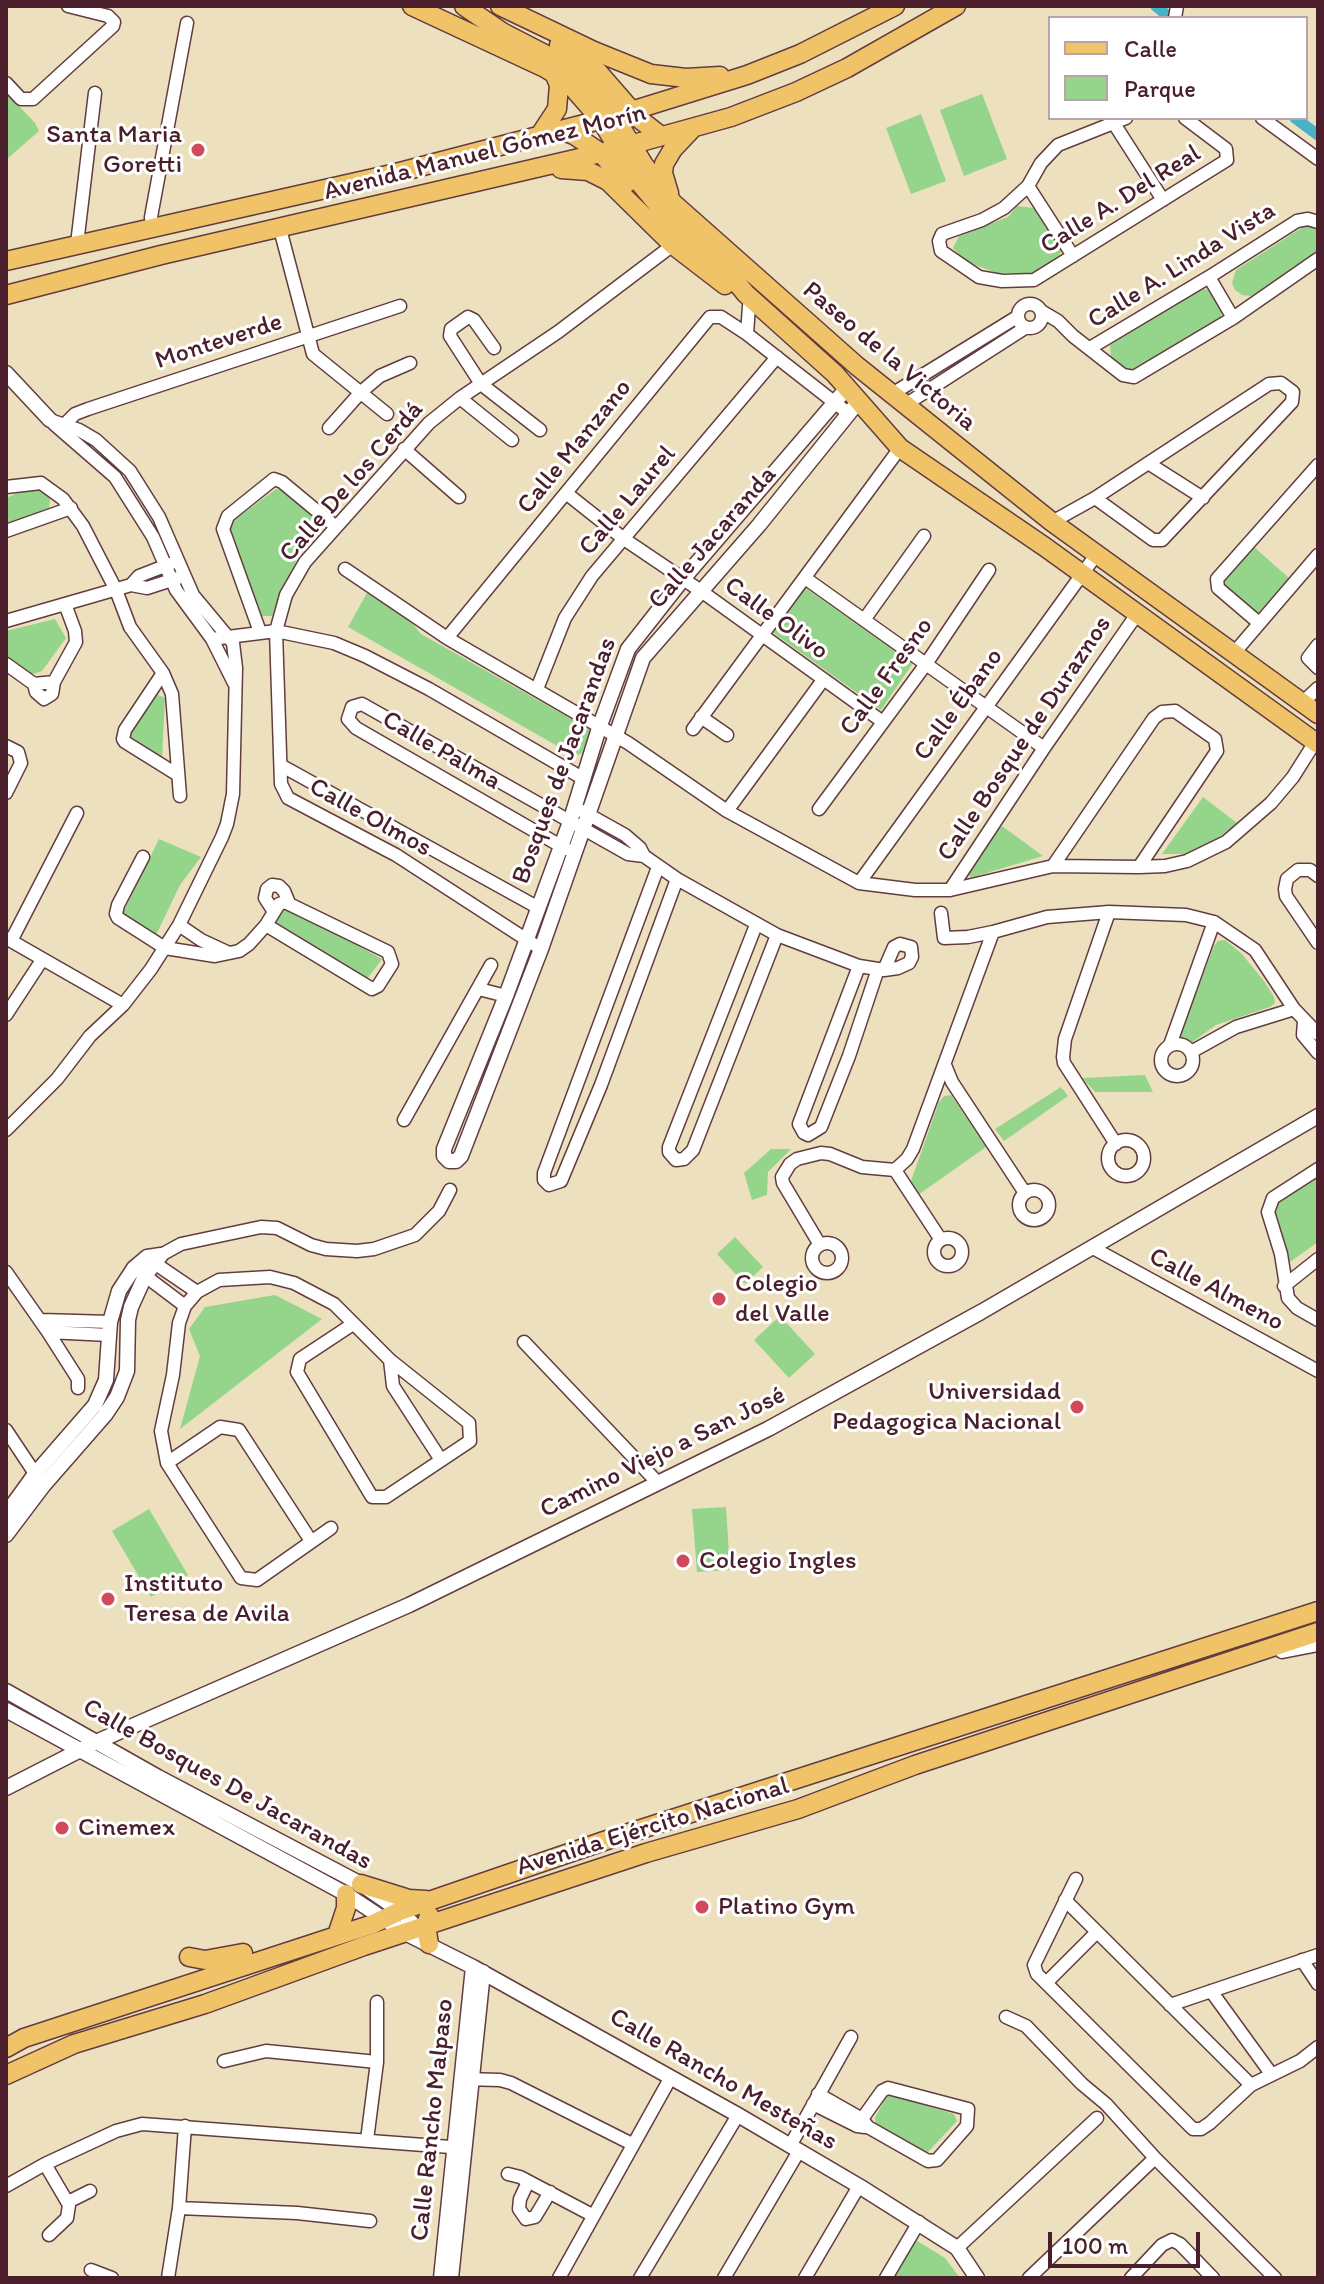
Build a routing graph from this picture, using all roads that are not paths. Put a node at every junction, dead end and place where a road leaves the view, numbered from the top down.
1 (68, 6) edge
2 (412, 6) edge
3 (447, 6) edge
4 (500, 6) edge
5 (895, 6) edge
6 (956, 6) edge
7 (467, 9) edge
8 (187, 23) dead end
9 (839, 36) junction
10 (800, 54) junction
11 (847, 68) junction
12 (554, 73) junction
13 (747, 75) junction
14 (6, 83) edge
15 (804, 88) junction
16 (95, 93) dead end
17 (616, 116) junction
18 (1120, 120) edge
19 (1188, 120) edge
20 (1265, 120) edge
21 (694, 127) junction
22 (560, 130) junction
23 (540, 135) junction
24 (661, 136) junction
25 (617, 149) junction
26 (1318, 159) edge
27 (531, 170) junction
28 (1028, 186) junction
29 (290, 197) junction
30 (1163, 200) junction
31 (673, 203) junction
32 (244, 209) junction
33 (1318, 222) edge
34 (152, 228) junction
35 (280, 229) junction
36 (249, 236) junction
37 (77, 244) junction
38 (673, 245) junction
39 (1073, 256) junction
40 (1318, 259) edge
41 (6, 261) edge
42 (732, 277) junction
43 (1209, 277) junction
44 (1029, 280) junction
45 (6, 295) edge
46 (777, 297) junction
47 (400, 306) dead end
48 (749, 306) junction
49 (1030, 315) junction
50 (1233, 318) junction
51 (747, 334) junction
52 (307, 336) junction
53 (494, 348) dead end
54 (1090, 348) junction
55 (777, 357) junction
56 (821, 362) junction
57 (410, 363) dead end
58 (6, 373) edge
59 (481, 384) junction
60 (361, 392) junction
61 (460, 398) junction
62 (899, 399) junction
63 (847, 401) junction
64 (387, 414) dead end
65 (58, 425) junction
66 (329, 428) dead end
67 (540, 430) dead end
68 (512, 440) dead end
69 (900, 448) junction
70 (404, 449) junction
71 (1148, 463) junction
72 (1318, 465) edge
73 (6, 487) edge
74 (566, 493) junction
75 (459, 497) dead end
76 (1095, 498) junction
77 (1203, 498) junction
78 (1026, 503) junction
79 (71, 508) junction
80 (741, 510) junction
81 (1052, 522) junction
82 (1011, 523) junction
83 (759, 525) junction
84 (335, 526) junction
85 (6, 531) edge
86 (924, 536) dead end
87 (624, 539) junction
88 (1096, 555) junction
89 (1318, 555) edge
90 (171, 564) junction
91 (345, 569) dead end
92 (989, 570) dead end
93 (1083, 574) junction
94 (178, 578) junction
95 (805, 578) junction
96 (683, 579) junction
97 (131, 585) junction
98 (116, 590) junction
99 (701, 591) junction
100 (65, 604) junction
101 (1137, 614) junction
102 (864, 620) junction
103 (6, 621) edge
104 (1259, 623) junction
105 (276, 631) junction
106 (260, 632) junction
107 (229, 635) junction
108 (762, 635) junction
109 (447, 638) junction
110 (212, 639) junction
111 (1318, 645) edge
112 (1234, 653) junction
113 (6, 664) edge
114 (926, 664) junction
115 (1318, 668) edge
116 (163, 673) junction
117 (823, 680) junction
118 (234, 683) junction
119 (1318, 688) edge
120 (537, 689) junction
121 (984, 706) junction
122 (1313, 709) edge
123 (701, 717) junction
124 (883, 722) junction
125 (599, 728) junction
126 (693, 729) dead end
127 (727, 735) dead end
128 (613, 736) junction
129 (1316, 743) edge
130 (6, 746) edge
131 (1044, 748) junction
132 (463, 762) junction
133 (282, 766) junction
134 (178, 775) junction
135 (584, 779) junction
136 (452, 782) junction
137 (6, 793) edge
138 (180, 796) dead end
139 (575, 807) junction
140 (819, 809) dead end
141 (727, 811) junction
142 (77, 813) dead end
143 (570, 822) junction
144 (587, 823) junction
145 (407, 833) junction
146 (561, 846) junction
147 (576, 854) junction
148 (396, 855) junction
149 (143, 857) dead end
150 (1053, 866) junction
151 (658, 867) junction
152 (1139, 867) junction
153 (1318, 876) edge
154 (677, 879) junction
155 (859, 883) junction
156 (950, 890) junction
157 (289, 903) junction
158 (537, 907) junction
159 (274, 912) junction
160 (1109, 912) junction
161 (941, 913) dead end
162 (1214, 922) junction
163 (179, 925) junction
164 (266, 925) junction
165 (756, 925) junction
166 (993, 932) junction
167 (777, 935) junction
168 (9, 940) edge
169 (201, 940) junction
170 (525, 940) junction
171 (1318, 943) edge
172 (165, 948) junction
173 (541, 949) junction
174 (229, 953) junction
175 (194, 954) junction
176 (42, 960) junction
177 (491, 965) dead end
178 (859, 966) junction
179 (618, 979) junction
180 (482, 983) junction
181 (639, 986) junction
182 (526, 987) junction
183 (508, 990) junction
184 (120, 1008) junction
185 (1294, 1009) junction
186 (6, 1015) edge
187 (1304, 1021) junction
188 (1318, 1034) edge
189 (710, 1044) junction
190 (1170, 1045) junction
191 (828, 1050) junction
192 (730, 1052) junction
193 (1191, 1052) junction
194 (1318, 1053) edge
195 (849, 1056) junction
196 (480, 1060) junction
197 (945, 1065) junction
198 (495, 1066) junction
199 (580, 1077) junction
200 (601, 1085) junction
201 (1318, 1116) edge
202 (404, 1120) dead end
203 (6, 1130) edge
204 (1116, 1144) dead end
205 (449, 1161) joint
206 (1318, 1169) edge
207 (895, 1170) junction
208 (450, 1190) dead end
209 (1025, 1193) dead end
210 (941, 1240) dead end
211 (820, 1245) dead end
212 (1093, 1248) junction
213 (154, 1259) junction
214 (1318, 1259) edge
215 (6, 1272) edge
216 (140, 1272) junction
217 (1284, 1286) junction
218 (197, 1292) junction
219 (185, 1306) junction
220 (41, 1320) junction
221 (1318, 1320) edge
222 (353, 1324) junction
223 (109, 1329) junction
224 (48, 1332) junction
225 (524, 1342) dead end
226 (390, 1360) junction
227 (1318, 1371) edge
228 (78, 1388) dead end
229 (6, 1430) edge
230 (441, 1460) junction
231 (167, 1463) junction
232 (39, 1480) junction
233 (658, 1483) junction
234 (6, 1514) edge
235 (331, 1528) dead end
236 (6, 1535) edge
237 (311, 1541) junction
238 (1318, 1611) edge
239 (1318, 1632) edge
240 (1318, 1644) edge
241 (1258, 1652) junction
242 (6, 1691) edge
243 (6, 1710) edge
244 (1010, 1710) junction
245 (948, 1730) junction
246 (51, 1735) junction
247 (96, 1742) junction
248 (969, 1748) junction
249 (79, 1750) junction
250 (915, 1765) junction
251 (48, 1766) junction
252 (6, 1788) edge
253 (1076, 1879) dead end
254 (483, 1884) junction
255 (354, 1889) junction
256 (433, 1900) junction
257 (1065, 1900) junction
258 (386, 1917) junction
259 (1097, 1932) junction
260 (420, 1933) junction
261 (337, 1935) junction
262 (273, 1955) junction
263 (1318, 1955) edge
264 (189, 1957) dead end
265 (1302, 1960) junction
266 (306, 1967) junction
267 (478, 1969) junction
268 (1046, 1983) junction
269 (1318, 1984) edge
270 (1211, 1991) junction
271 (377, 2002) dead end
272 (1170, 2005) junction
273 (1006, 2017) dead end
274 (851, 2037) dead end
275 (24, 2038) junction
276 (1318, 2047) edge
277 (6, 2048) edge
278 (6, 2061) edge
279 (224, 2061) dead end
280 (377, 2062) junction
281 (6, 2075) edge
282 (1272, 2075) junction
283 (671, 2077) junction
284 (466, 2079) junction
285 (1251, 2085) junction
286 (816, 2099) junction
287 (738, 2115) junction
288 (1097, 2118) dead end
289 (862, 2124) junction
290 (185, 2126) junction
291 (367, 2140) junction
292 (632, 2144) junction
293 (460, 2148) junction
294 (794, 2149) junction
295 (1155, 2158) junction
296 (45, 2164) junction
297 (508, 2174) dead end
298 (528, 2182) junction
299 (6, 2186) edge
300 (859, 2186) junction
301 (90, 2191) dead end
302 (550, 2192) junction
303 (68, 2202) junction
304 (179, 2208) junction
305 (592, 2215) junction
306 (370, 2221) dead end
307 (919, 2222) junction
308 (49, 2235) dead end
309 (957, 2248) junction
310 (91, 2270) dead end
311 (112, 2278) edge
312 (168, 2278) edge
313 (441, 2278) edge
314 (451, 2278) edge
315 (559, 2278) edge
316 (640, 2278) edge
317 (724, 2278) edge
318 (805, 2278) edge
319 (886, 2278) edge
320 (977, 2278) edge
321 (1029, 2278) edge
322 (1131, 2278) edge
323 (1213, 2278) edge
324 (1275, 2278) edge

1 - 14 street
2 - 12 main road
3 - 7 main road
4 - 13 main road
5 - 9 main road, Avenida Manuel Gómez Morín
6 - 11 main road, Avenida Manuel Gómez Morín
7 - 17 main road
8 - 34 street
9 - 10 main road, Avenida Manuel Gómez Morín
9 - 11 main road
10 - 13 main road, Avenida Manuel Gómez Morín
10 - 15 main road
11 - 15 main road, Avenida Manuel Gómez Morín
12 - 17 main road
12 - 23 main road
13 - 17 main road, Avenida Manuel Gómez Morín
15 - 21 main road, Avenida Manuel Gómez Morín
16 - 37 street
17 - 22 main road, Avenida Manuel Gómez Morín
17 - 24 main road
17 - 25 main road
18 - 28 street
18 - 30 street
19 - 30 street, Calle A. Del Real
20 - 26 street
21 - 24 main road, Avenida Manuel Gómez Morín
21 - 31 main road
22 - 23 main road, Avenida Manuel Gómez Morín
22 - 25 main road
23 - 29 main road, Avenida Manuel Gómez Morín
24 - 25 main road, Avenida Manuel Gómez Morín
25 - 27 main road, Avenida Manuel Gómez Morín
25 - 31 main road, Paseo de la Victoria
25 - 42 main road
27 - 35 main road, Avenida Manuel Gómez Morín
27 - 38 main road
28 - 39 street
28 - 44 street
29 - 32 main road, Avenida Manuel Gómez Morín
29 - 35 main road
30 - 39 street, Calle A. Del Real
31 - 46 main road, Paseo de la Victoria
32 - 34 main road, Avenida Manuel Gómez Morín
32 - 36 main road
33 - 43 street, Calle A. Linda Vista
34 - 37 main road, Avenida Manuel Gómez Morín
35 - 36 main road, Avenida Manuel Gómez Morín
35 - 52 street
36 - 45 main road, Avenida Manuel Gómez Morín
37 - 41 main road, Avenida Manuel Gómez Morín
38 - 48 main road
38 - 59 street, Calle De los Cerdá
39 - 44 street, Calle A. Del Real
40 - 50 street
42 - 46 main road
42 - 56 main road
43 - 50 street
43 - 54 street, Calle A. Linda Vista
44 - 49 street
46 - 62 main road, Paseo de la Victoria
47 - 52 street, Monteverde
48 - 51 street
48 - 56 main road
49 - 54 street
49 - 62 street
50 - 54 street
51 - 55 street, Calle Manzano
51 - 74 street, Calle Manzano
52 - 60 street
52 - 65 street, Monteverde
53 - 59 street
55 - 63 street, Calle Manzano
55 - 87 street, Calle Laurel
56 - 63 main road
57 - 60 street
58 - 65 street
59 - 61 street, Calle De los Cerdá
59 - 67 street
60 - 64 street
60 - 66 street
61 - 68 street
61 - 70 street, Calle De los Cerdá
62 - 78 main road, Paseo de la Victoria
63 - 69 main road
63 - 80 street, Bosques de Jacarandas
63 - 83 street, Calle Jacaranda
65 - 90 street
69 - 82 main road
69 - 95 street
70 - 75 street
70 - 84 street, Calle De los Cerdá
71 - 76 street
71 - 77 street
71 - 77 street
72 - 104 street
73 - 79 street
74 - 87 street, Calle Olivo
74 - 109 street, Calle Manzano
76 - 77 street
76 - 81 street
78 - 81 main road, Paseo de la Victoria
78 - 82 main road
79 - 85 street
79 - 98 street
80 - 83 street
80 - 96 street, Bosques de Jacarandas
81 - 88 main road, Paseo de la Victoria
82 - 93 main road
83 - 99 street, Calle Jacaranda
84 - 105 street, Calle De los Cerdá
84 - 106 street
86 - 102 street
87 - 96 street, Calle Olivo
87 - 120 street, Calle Laurel
88 - 93 street, Calle Ébano
88 - 112 main road, Paseo de la Victoria
89 - 104 street
90 - 94 street
90 - 97 street
91 - 109 street
92 - 114 street, Calle Fresno
93 - 101 main road
93 - 121 street, Calle Ébano
94 - 97 street
94 - 107 street
94 - 110 street
95 - 102 street
95 - 108 street
96 - 99 street, Calle Olivo
96 - 125 street, Bosques de Jacarandas
97 - 98 street
98 - 100 street
98 - 116 street
99 - 108 street, Calle Olivo
99 - 128 street, Calle Jacaranda
100 - 103 street
100 - 113 street
101 - 129 main road
101 - 131 street, Calle Bosque de Duraznos
102 - 114 street
104 - 112 street
105 - 106 street
105 - 133 street, Calle De los Cerdá
105 - 135 street
106 - 107 street
107 - 110 street
107 - 118 street
108 - 117 street, Calle Olivo
108 - 123 street
109 - 120 street
110 - 118 street
111 - 115 street
112 - 122 main road, Paseo de la Victoria
114 - 121 street
114 - 124 street, Calle Fresno
116 - 134 street
116 - 134 street
117 - 124 street, Calle Olivo
117 - 141 street
118 - 163 street
119 - 122 street
120 - 125 street
121 - 131 street
121 - 155 street, Calle Ébano
123 - 126 street
123 - 127 street
124 - 140 street, Calle Fresno
125 - 128 street
125 - 135 street, Bosques de Jacarandas
128 - 141 street
128 - 144 street, Calle Jacaranda
129 - 152 street
130 - 137 street
131 - 156 street, Calle Bosque de Duraznos
132 - 136 street
132 - 136 street, Calle Palma
132 - 143 street, Calle Palma
133 - 145 street, Calle Olmos
133 - 148 street, Calle Olmos
134 - 138 street
135 - 139 street, Bosques de Jacarandas
136 - 146 street, Calle Palma
139 - 143 street, Bosques de Jacarandas
139 - 144 street
141 - 155 street
142 - 168 street
143 - 144 street, Calle Palma
143 - 146 street, Bosques de Jacarandas
144 - 147 street, Calle Jacaranda
144 - 151 street
145 - 148 street
145 - 158 street, Calle Olmos
146 - 147 street, Calle Palma
146 - 158 street, Bosques de Jacarandas
147 - 173 street, Calle Jacaranda
148 - 170 street, Calle Olmos
149 - 172 street
150 - 152 street
150 - 152 street
150 - 156 street
151 - 154 street
151 - 179 street
153 - 171 street
154 - 165 street
154 - 181 street
155 - 156 street
157 - 159 street
157 - 159 street
157 - 164 street
158 - 170 street, Bosques de Jacarandas
159 - 164 street
160 - 162 street
160 - 166 street
160 - 204 street
161 - 166 street
162 - 185 street
162 - 190 street
163 - 169 street
163 - 172 street
164 - 174 street
165 - 167 street
165 - 189 street
166 - 197 street
167 - 178 street
167 - 192 street
168 - 176 street
169 - 174 street
169 - 175 street
170 - 173 street, Calle Olmos
170 - 183 street, Bosques de Jacarandas
172 - 175 street
172 - 184 street
173 - 182 street, Calle Jacaranda
174 - 175 street
176 - 184 street
176 - 186 street
177 - 180 street
178 - 191 street
178 - 195 street
179 - 181 street
179 - 199 street
180 - 183 street
180 - 202 street
181 - 200 street
182 - 183 street
182 - 198 street, Calle Jacaranda
183 - 196 street, Bosques de Jacarandas
184 - 203 street
185 - 187 street
185 - 193 street
187 - 188 street
187 - 194 street
189 - 192 street
189 - 192 street
190 - 193 street
190 - 193 street
191 - 195 street
191 - 195 street
196 - 198 street
196 - 205 street, Bosques de Jacarandas
197 - 207 street
197 - 209 street
198 - 205 street, Calle Jacaranda
199 - 200 street
199 - 200 street
201 - 212 street, Camino Viejo a San José
206 - 217 street
207 - 210 street
207 - 211 street
208 - 213 street
212 - 227 street, Calle Almeno
212 - 233 street, Camino Viejo a San José
213 - 216 street
213 - 218 street
214 - 217 street
215 - 220 street
216 - 219 street
216 - 223 street
216 - 232 street
217 - 221 street
218 - 219 street
218 - 222 street
219 - 231 street
220 - 223 street
220 - 224 street
222 - 226 street
222 - 230 street
223 - 224 street
223 - 232 street
224 - 228 street
225 - 233 street
226 - 230 street
226 - 230 street
229 - 232 street
231 - 237 street
231 - 237 street
232 - 234 street
232 - 236 street
233 - 247 street, Camino Viejo a San José
235 - 237 street
238 - 244 main road, Avenida Ejército Nacional
239 - 241 main road, Avenida Ejército Nacional
240 - 241 street
241 - 248 main road, Avenida Ejército Nacional
242 - 247 street, Calle Bosques De Jacarandas
243 - 246 street, Calle Bosques De Jacarandas
244 - 245 main road, Avenida Ejército Nacional
244 - 248 main road
245 - 250 main road
245 - 254 main road, Avenida Ejército Nacional
246 - 249 street, Calle Bosques De Jacarandas
246 - 251 street
247 - 249 street, Camino Viejo a San José
247 - 255 street, Calle Bosques De Jacarandas
248 - 250 main road, Avenida Ejército Nacional
249 - 251 street, Camino Viejo a San José
249 - 255 street, Calle Bosques De Jacarandas
250 - 260 main road, Avenida Ejército Nacional
251 - 252 street, Camino Viejo a San José
253 - 257 street
254 - 256 main road, Avenida Ejército Nacional
254 - 260 main road
255 - 256 main road
255 - 258 street, Calle Bosques De Jacarandas
255 - 261 main road
256 - 258 main road, Avenida Ejército Nacional
257 - 259 street
257 - 268 street
258 - 260 street, Calle Bosques De Jacarandas
258 - 261 main road, Avenida Ejército Nacional
258 - 266 main road
259 - 268 street
259 - 272 street
260 - 266 main road, Avenida Ejército Nacional
260 - 267 street, Calle Rancho Mesteñas
261 - 262 main road, Avenida Ejército Nacional
262 - 264 main road
262 - 275 main road, Avenida Ejército Nacional
263 - 265 street
265 - 269 street
265 - 270 street
266 - 281 main road, Avenida Ejército Nacional
267 - 283 street, Calle Rancho Mesteñas
267 - 284 street, Calle Rancho Malpaso
268 - 285 street
270 - 272 street
270 - 282 street
271 - 280 street
272 - 285 street
273 - 295 street
274 - 286 street
275 - 277 main road, Avenida Ejército Nacional
275 - 278 main road
276 - 282 street
279 - 280 street
280 - 291 street
282 - 285 street
283 - 287 street, Calle Rancho Mesteñas
283 - 292 street
284 - 292 street
284 - 293 street, Calle Rancho Malpaso
286 - 289 street
286 - 294 street
287 - 294 street, Calle Rancho Mesteñas
287 - 316 street
288 - 309 street
289 - 289 street
290 - 291 street
290 - 296 street
290 - 304 street
291 - 293 street
292 - 305 street
293 - 313 street, Calle Rancho Malpaso
293 - 314 street, Calle Rancho Malpaso
294 - 300 street, Calle Rancho Mesteñas
294 - 317 street
295 - 321 street
295 - 324 street
296 - 299 street
296 - 303 street
297 - 298 street
298 - 302 street
298 - 302 street
300 - 307 street, Calle Rancho Mesteñas
300 - 318 street
301 - 303 street
302 - 305 street
303 - 308 street
304 - 306 street
304 - 312 street
305 - 315 street
307 - 309 street, Calle Rancho Mesteñas
307 - 319 street
309 - 320 street, Calle Rancho Mesteñas
310 - 311 street
322 - 323 street

